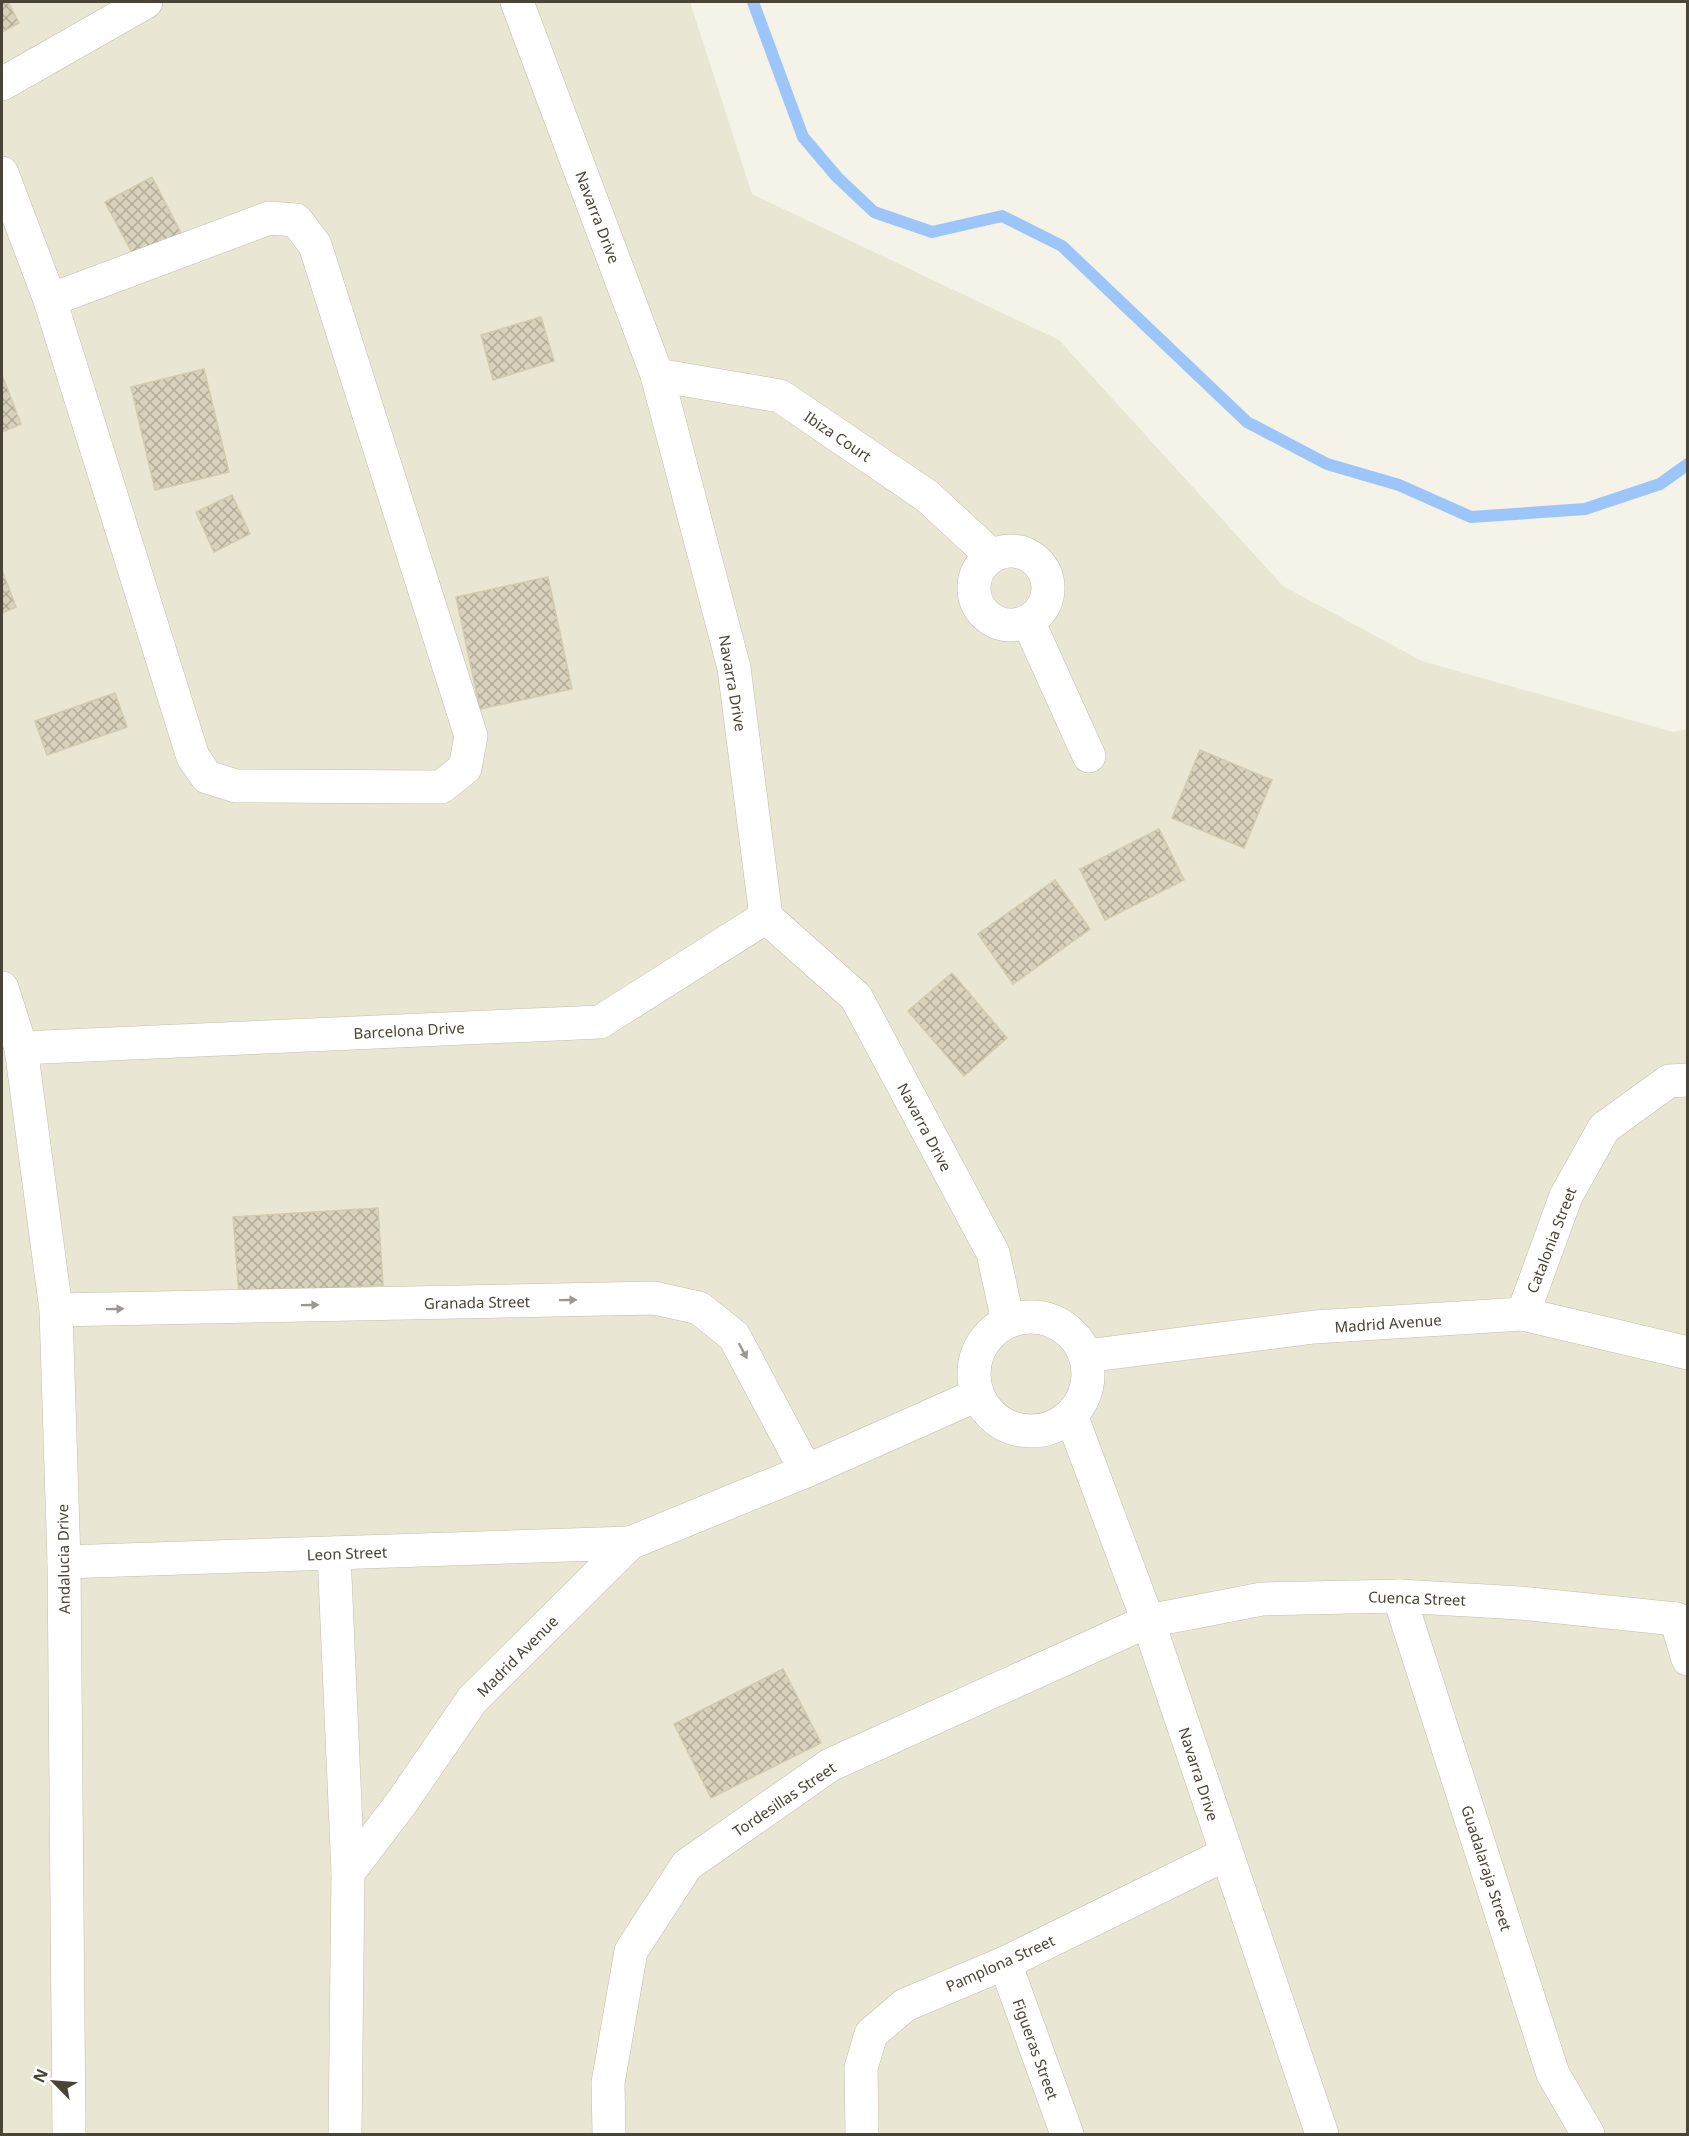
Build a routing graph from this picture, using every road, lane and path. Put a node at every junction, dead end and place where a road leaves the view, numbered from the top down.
1 (146, 2) edge
2 (517, 2) edge
3 (2, 84) edge
4 (2, 172) edge
5 (50, 300) junction
6 (657, 375) junction
7 (991, 555) junction
8 (1028, 621) junction
9 (1089, 756) dead end
10 (766, 917) junction
11 (2, 988) edge
12 (21, 1048) junction
13 (1688, 1080) edge
14 (56, 1310) junction
15 (1523, 1314) junction
16 (1008, 1321) junction
17 (1688, 1353) edge
18 (1086, 1356) junction
19 (977, 1395) junction
20 (1071, 1415) junction
21 (806, 1471) junction
22 (630, 1544) junction
23 (334, 1553) junction
24 (64, 1562) junction
25 (1399, 1596) junction
26 (1148, 1621) junction
27 (1682, 1621) edge
28 (1688, 1659) edge
29 (1226, 1854) junction
30 (348, 1873) junction
31 (1005, 1963) junction
32 (69, 2134) edge
33 (345, 2134) edge
34 (609, 2134) edge
35 (862, 2134) edge
36 (1067, 2134) edge
37 (1322, 2134) edge
38 (1588, 2134) edge

1 - 3 street
2 - 6 street, Navarra Drive
4 - 5 street
5 - 5 street
6 - 7 street, Ibiza Court
6 - 10 street, Navarra Drive
7 - 8 street
7 - 8 street
8 - 9 street
10 - 12 street, Barcelona Drive
10 - 16 street, Navarra Drive
11 - 12 street, Andalucia Drive
12 - 14 street, Andalucia Drive
13 - 15 street, Catalonia Street
14 -> 21 street, Granada Street
14 - 24 street, Andalucia Drive
15 - 17 street, Madrid Avenue
15 - 18 street, Madrid Avenue
16 - 18 street
16 - 19 street
18 - 20 street
19 - 20 street
19 - 21 street, Madrid Avenue
20 - 26 street, Navarra Drive
21 - 22 street, Madrid Avenue
22 - 23 street, Leon Street
22 - 30 street, Madrid Avenue
23 - 24 street, Leon Street
23 - 30 street
24 - 32 street, Andalucia Drive
25 - 26 street, Cuenca Street
25 - 27 street, Cuenca Street
25 - 38 street, Guadalaraja Street
26 - 29 street, Navarra Drive
26 - 34 street, Tordesillas Street
27 - 28 street
29 - 31 street, Pamplona Street
29 - 37 street, Navarra Drive
30 - 33 street
31 - 35 street, Pamplona Street
31 - 36 street, Figueras Street

